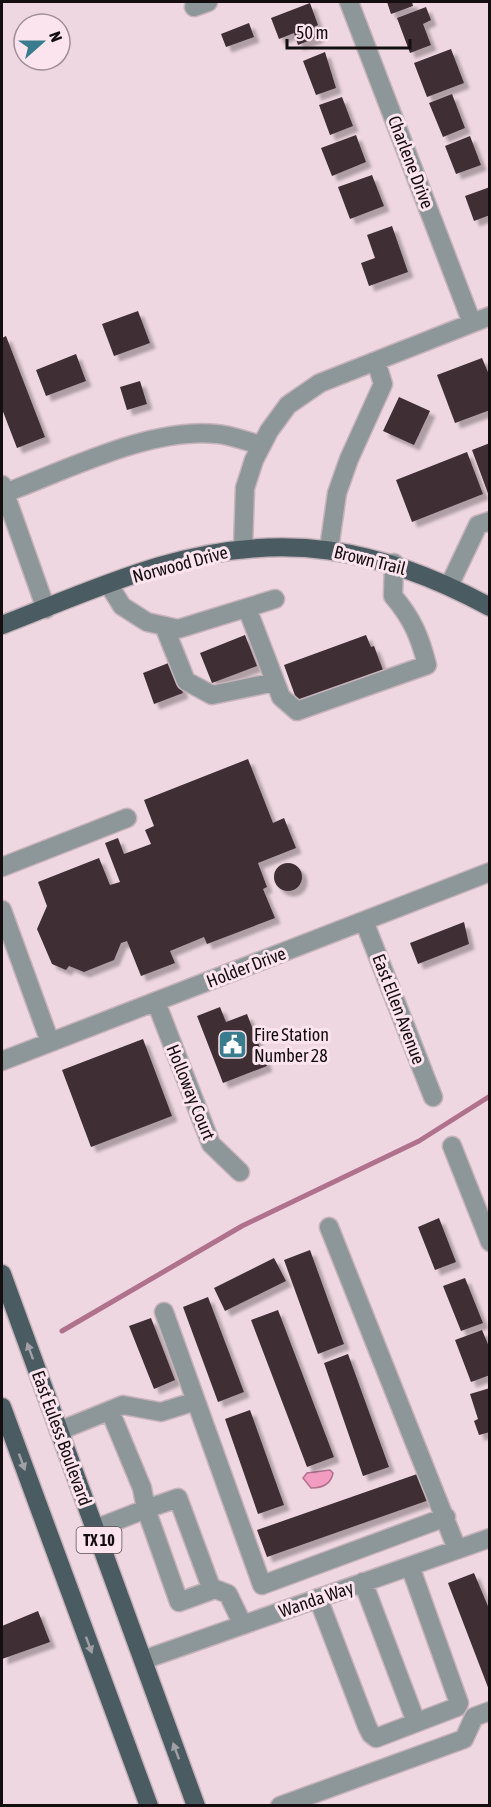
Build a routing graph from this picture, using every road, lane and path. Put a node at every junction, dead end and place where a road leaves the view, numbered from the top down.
1 (350, 2) edge
2 (489, 316) edge
3 (472, 323) junction
4 (376, 361) junction
5 (262, 445) junction
6 (3, 489) edge
7 (489, 521) edge
8 (243, 548) junction
9 (329, 549) junction
10 (394, 563) junction
11 (109, 585) junction
12 (449, 586) junction
13 (275, 599) dead end
14 (489, 606) edge
15 (247, 608) junction
16 (46, 609) junction
17 (2, 625) edge
18 (164, 626) junction
19 (275, 682) junction
20 (127, 818) dead end
21 (2, 867) edge
22 (489, 872) edge
23 (2, 910) edge
24 (364, 921) junction
25 (156, 1002) junction
26 (50, 1042) junction
27 (2, 1061) edge
28 (433, 1097) dead end
29 (452, 1146) dead end
30 (240, 1172) dead end
31 (485, 1216) edge
32 (329, 1227) dead end
33 (489, 1242) edge
34 (2, 1274) edge
35 (164, 1312) dead end
36 (196, 1401) junction
37 (2, 1407) edge
38 (110, 1411) junction
39 (59, 1431) junction
40 (146, 1509) junction
41 (446, 1517) junction
42 (95, 1529) junction
43 (489, 1538) edge
44 (457, 1549) junction
45 (410, 1566) junction
46 (363, 1582) junction
47 (212, 1590) junction
48 (318, 1598) junction
49 (243, 1625) junction
50 (143, 1660) junction
51 (489, 1711) edge
52 (416, 1722) junction
53 (149, 1806) edge
54 (196, 1806) edge
55 (279, 1806) edge

1 - 3 street, Charlene Drive
2 - 3 street, Norwood Drive
3 - 4 street, Norwood Drive
4 - 5 street, Norwood Drive
4 - 9 street
5 - 6 street
5 - 8 street, Norwood Drive
6 - 16 street
7 - 12 street
8 - 9 main road, Brown Trail
8 - 11 main road, Norwood Drive
9 - 10 main road, Brown Trail
10 - 12 main road, Brown Trail
10 - 19 street
11 - 16 main road, Norwood Drive
11 - 18 street
12 - 14 main road, Brown Trail
13 - 15 street
15 - 18 street
15 - 19 street
16 - 17 main road, Norwood Drive
18 - 19 street
20 - 21 street
22 - 24 street, Holder Drive
23 - 26 street
24 - 25 street, Holder Drive
24 - 28 street, East Ellen Avenue
25 - 26 street, Holder Drive
25 - 30 street, Holloway Court
26 - 27 street, Holder Drive
29 - 31 street
31 - 33 street
32 - 41 street
39 -> 34 main road, East Euless Boulevard / TX 10
35 - 36 street
36 - 38 street
36 - 41 street
37 -> 53 main road, TX 10
38 - 39 street
38 - 40 street
39 - 42 main road, East Euless Boulevard / TX 10
40 - 42 street
40 - 47 street
40 - 47 street
41 - 44 street
42 - 50 main road, East Euless Boulevard / TX 10
43 - 44 street, Wanda Way
44 - 45 street, Wanda Way
45 - 46 street, Wanda Way
45 - 52 street
46 - 48 street, Wanda Way
46 - 52 street
47 - 49 street
48 - 49 street, Wanda Way
48 - 52 street
49 - 50 street, Wanda Way
54 -> 50 main road, East Euless Boulevard / TX 10
51 - 55 street

